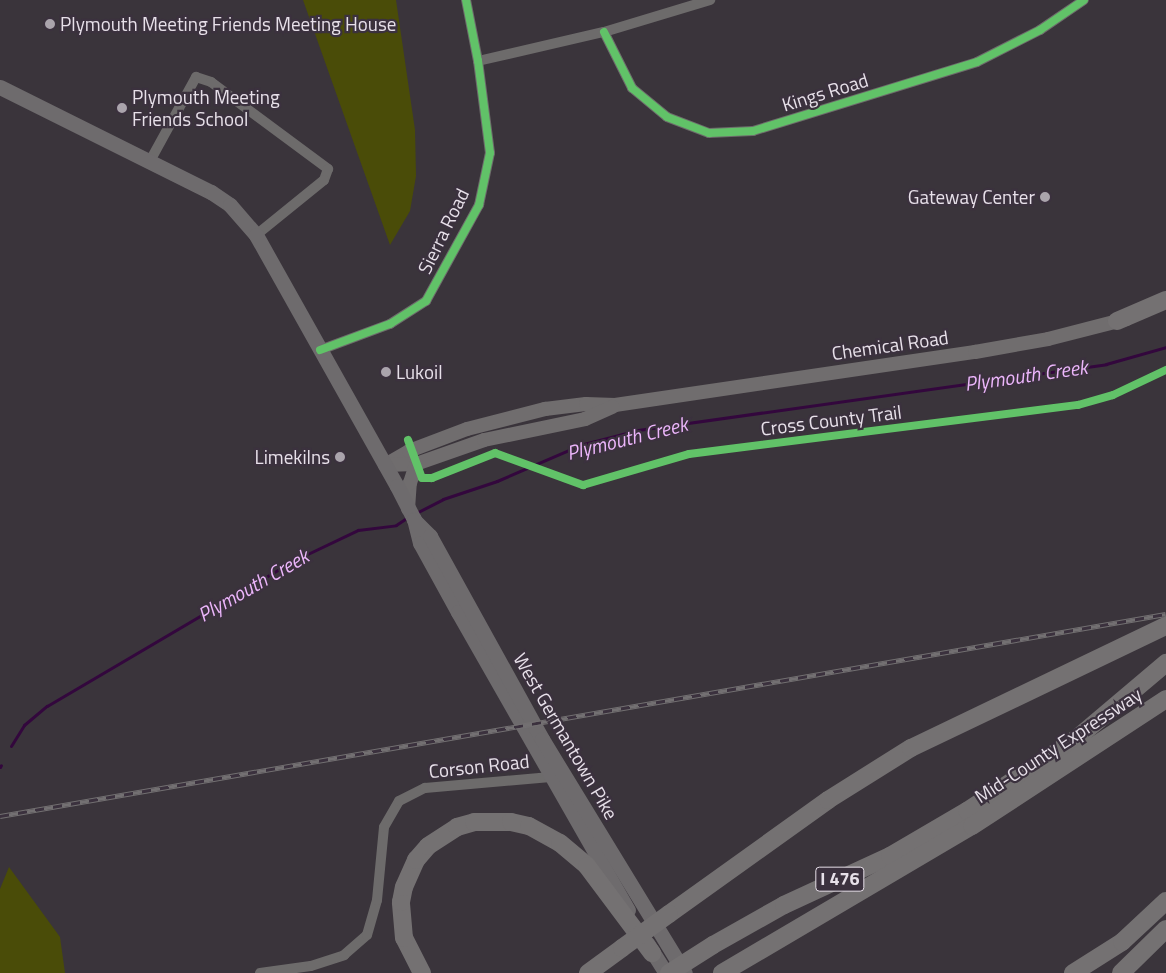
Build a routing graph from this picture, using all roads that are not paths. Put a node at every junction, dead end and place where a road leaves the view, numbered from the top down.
1 (466, 0) edge
2 (710, 0) edge
3 (1084, 0) edge
4 (604, 32) junction
5 (478, 61) junction
6 (0, 87) edge
7 (150, 161) junction
8 (256, 235) junction
9 (1166, 300) edge
10 (1166, 307) edge
11 (1117, 321) junction
12 (320, 350) junction
13 (615, 405) junction
14 (416, 464) junction
15 (385, 465) junction
16 (411, 514) junction
17 (1166, 626) edge
18 (1166, 663) edge
19 (1166, 699) edge
20 (551, 777) junction
21 (970, 819) junction
22 (1166, 901) edge
23 (1166, 929) edge
24 (652, 953) junction
25 (726, 971) edge
26 (260, 973) edge
27 (422, 973) edge
28 (588, 973) edge
29 (667, 973) edge
30 (685, 973) edge
31 (1074, 973) edge
32 (1121, 973) edge

1 - 5 street, Sierra Road
2 - 4 street
3 - 4 street, Kings Road
4 - 5 street
5 - 12 street, Sierra Road
6 - 7 main road, West Germantown Pike
7 - 8 main road, West Germantown Pike
7 - 8 street
8 - 12 main road, West Germantown Pike
9 - 11 highway
10 - 11 main road, Chemical Road
11 - 13 main road, Chemical Road
12 - 15 main road, West Germantown Pike
13 - 14 main road, Chemical Road
13 - 15 main road, Chemical Road
14 - 15 main road, Chemical Road
14 - 16 main road
15 - 16 main road, West Germantown Pike
16 - 20 main road, West Germantown Pike
16 - 30 main road, West Germantown Pike
17 - 28 highway, bridge
18 - 21 highway, Mid-County Expressway / I 476
19 - 21 highway, Mid-County Expressway / I 476
20 - 24 main road, West Germantown Pike
20 - 26 street, Corson Road
21 - 25 highway, I 476
21 - 29 highway, I 476, bridge
22 - 31 highway
23 - 32 highway
24 - 27 highway
24 - 29 main road, West Germantown Pike

